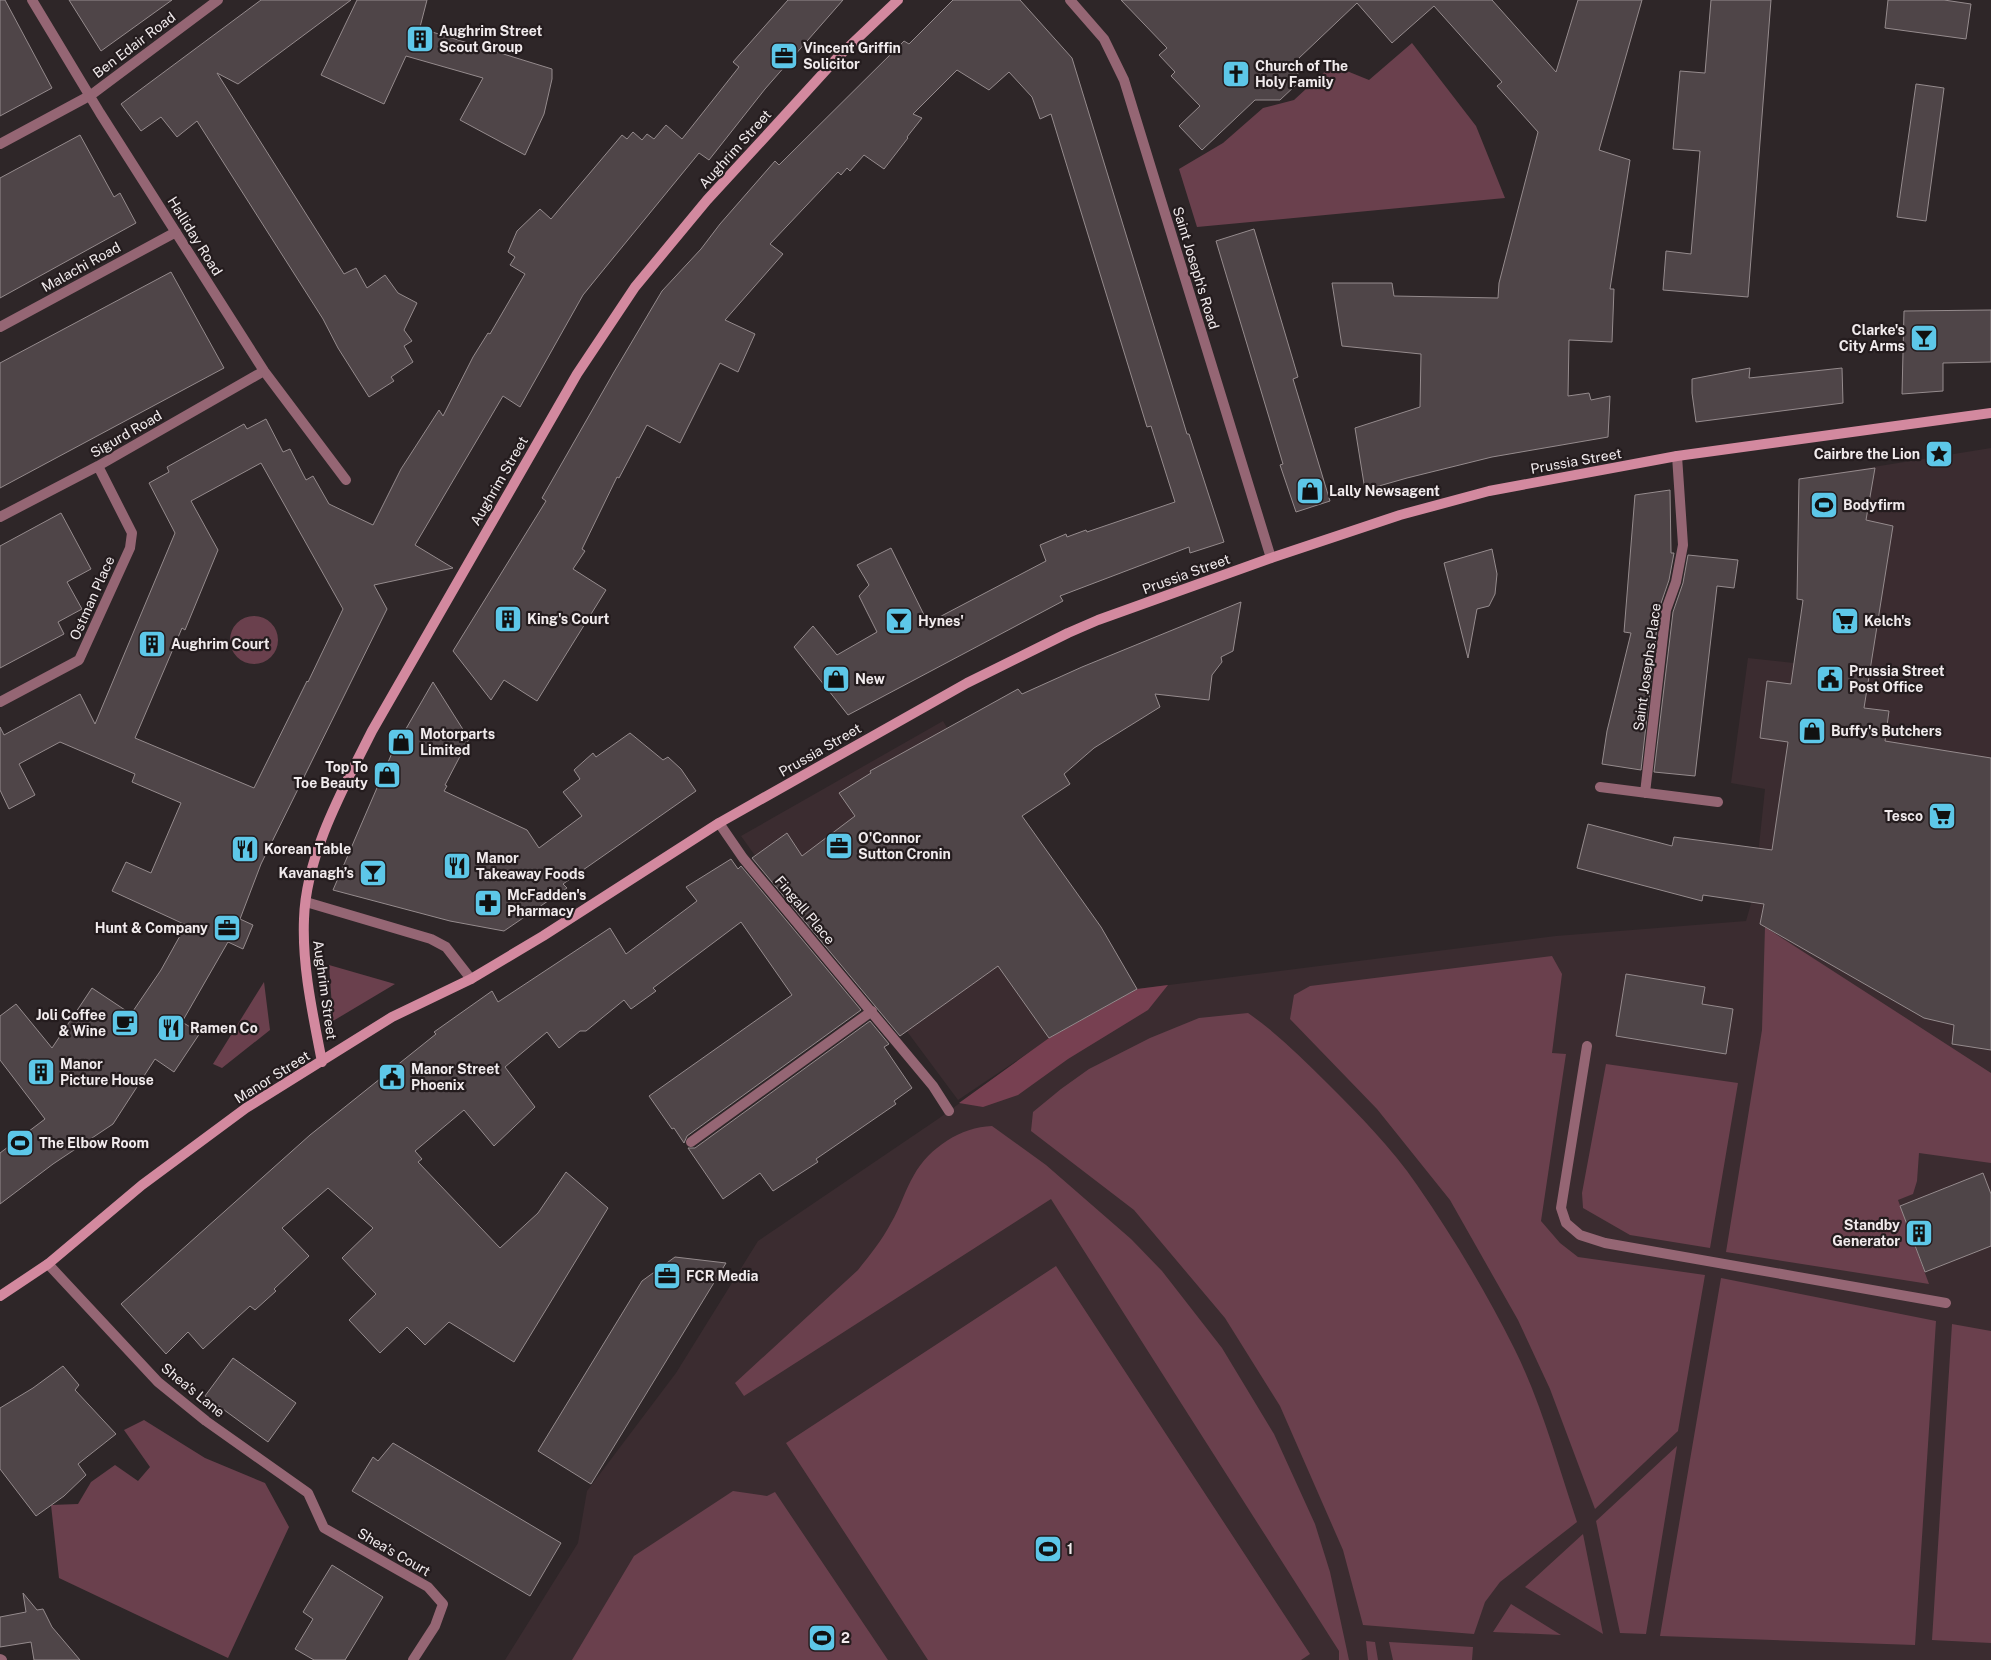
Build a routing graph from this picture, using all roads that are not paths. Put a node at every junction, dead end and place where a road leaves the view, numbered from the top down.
1 (32, 0) edge
2 (218, 0) edge
3 (898, 0) edge
4 (1070, 0) edge
5 (91, 95) junction
6 (0, 144) edge
7 (176, 232) junction
8 (0, 327) edge
9 (264, 371) junction
10 (1991, 413) edge
11 (1677, 456) junction
12 (98, 466) junction
13 (346, 480) dead end
14 (0, 517) edge
15 (1271, 558) junction
16 (0, 702) edge
17 (1600, 787) dead end
18 (1645, 793) junction
19 (1718, 802) dead end
20 (719, 823) junction
21 (306, 902) junction
22 (471, 979) junction
23 (872, 1011) junction
24 (1587, 1046) dead end
25 (322, 1062) junction
26 (949, 1111) dead end
27 (691, 1142) dead end
28 (48, 1264) junction
29 (0, 1296) edge
30 (1946, 1303) dead end
31 (324, 1528) joint
32 (413, 1660) edge

1 - 5 street, Halliday Road
2 - 5 street, Ben Edair Road
3 - 21 main road, Aughrim Street
4 - 15 street, Saint Joseph's Road
5 - 6 street, Ben Edair Road
5 - 7 street, Halliday Road
7 - 8 street, Malachi Road
7 - 9 street, Halliday Road
9 - 12 street, Sigurd Road
9 - 13 street, Halliday Road
10 - 11 main road, Prussia Street
11 - 15 main road, Prussia Street
11 - 18 street, Saint Josephs Place
12 - 14 street, Sigurd Road
12 - 16 street, Ostman Place
15 - 20 main road, Prussia Street
17 - 18 street
18 - 19 street
20 - 22 main road, Prussia Street
20 - 23 street, Fingall Place
21 - 22 street
21 - 25 main road, Aughrim Street
22 - 25 main road, Manor Street
23 - 26 street, Fingall Place
23 - 27 street
24 - 30 street
25 - 28 main road, Manor Street
28 - 29 main road, Manor Street
28 - 31 street, Shea's Lane
31 - 32 street, Shea's Court

